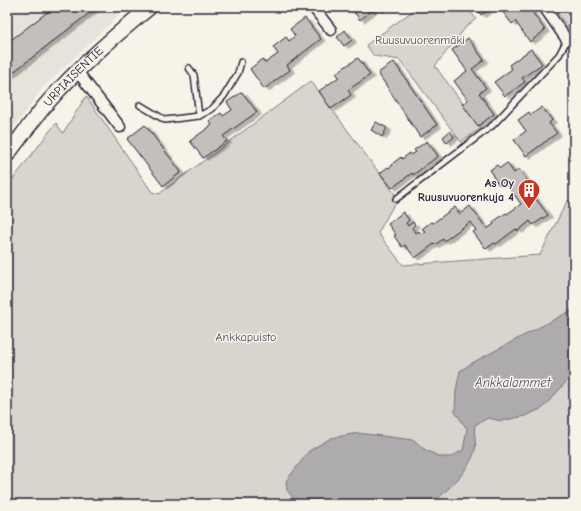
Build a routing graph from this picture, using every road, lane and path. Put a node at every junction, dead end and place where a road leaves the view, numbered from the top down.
1 (313, 7) edge
2 (544, 7) edge
3 (143, 11) edge
4 (331, 30) dead end
5 (567, 40) joint
6 (241, 62) dead end
7 (189, 68) dead end
8 (77, 71) junction
9 (140, 105) dead end
10 (199, 116) junction
11 (120, 127) dead end
12 (8, 151) edge
13 (396, 199) dead end

1 - 4 street
2 - 5 street
3 - 8 main road, URPIAISENTIE
5 - 13 lane
6 - 10 lane
7 - 10 lane
8 - 11 street
8 - 12 main road, URPIAISENTIE
9 - 10 lane

